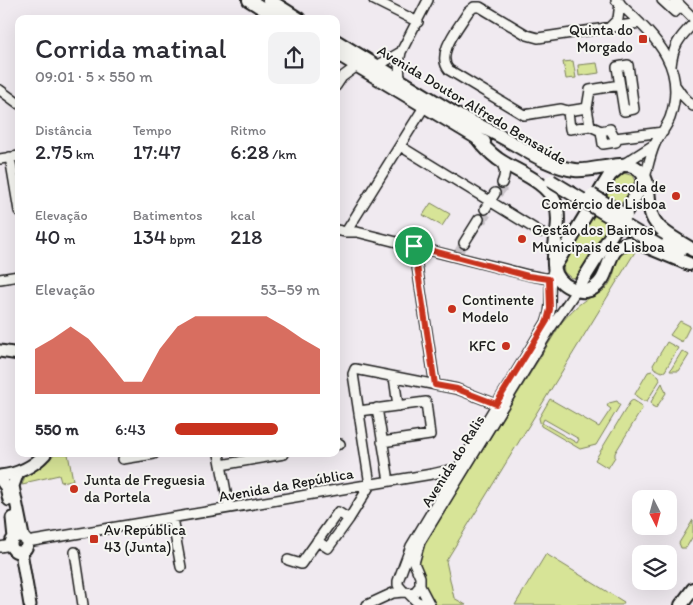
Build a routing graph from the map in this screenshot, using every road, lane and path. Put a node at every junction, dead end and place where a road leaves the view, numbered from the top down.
1 (249, 0) edge
2 (269, 0) edge
3 (374, 0) edge
4 (428, 0) edge
5 (662, 0) edge
6 (618, 2) edge
7 (678, 3) edge
8 (473, 4) edge
9 (273, 15) edge
10 (293, 15) edge
11 (693, 18) edge
12 (418, 22) junction
13 (640, 23) junction
14 (693, 24) edge
15 (608, 28) junction
16 (654, 37) junction
17 (680, 37) junction
18 (340, 43) edge
19 (401, 52) junction
20 (341, 56) edge
21 (357, 66) junction
22 (377, 66) junction
23 (670, 66) junction
24 (342, 77) junction
25 (340, 80) edge
26 (400, 80) junction
27 (674, 82) junction
28 (620, 85) junction
29 (0, 90) edge
30 (15, 101) edge
31 (693, 106) edge
32 (424, 107) junction
33 (587, 108) junction
34 (568, 110) junction
35 (461, 117) junction
36 (590, 126) junction
37 (601, 131) junction
38 (664, 132) junction
39 (632, 136) junction
40 (477, 138) junction
41 (615, 138) junction
42 (655, 144) junction
43 (400, 146) junction
44 (644, 150) junction
45 (14, 157) edge
46 (0, 159) edge
47 (501, 161) junction
48 (622, 165) junction
49 (522, 174) junction
50 (553, 178) junction
51 (645, 178) junction
52 (497, 194) tunnel mouth
53 (489, 206) junction
54 (481, 220) tunnel mouth
55 (340, 231) edge
56 (346, 232) junction
57 (540, 232) dead end
58 (466, 243) tunnel mouth
59 (414, 246) junction
60 (693, 250) edge
61 (692, 263) edge
62 (551, 273) junction
63 (15, 277) edge
64 (0, 279) edge
65 (576, 291) junction
66 (0, 351) edge
67 (15, 353) edge
68 (394, 377) junction
69 (435, 385) junction
70 (496, 404) junction
71 (398, 406) junction
72 (377, 408) junction
73 (359, 411) junction
74 (382, 442) junction
75 (42, 457) edge
76 (135, 457) edge
77 (220, 457) edge
78 (267, 457) edge
79 (123, 459) dead end
80 (221, 465) junction
81 (458, 468) junction
82 (18, 472) junction
83 (388, 474) dead end
84 (432, 474) junction
85 (0, 477) edge
86 (370, 485) junction
87 (443, 492) junction
88 (229, 508) junction
89 (172, 518) junction
90 (349, 519) junction
91 (317, 541) junction
92 (16, 543) edge
93 (75, 552) dead end
94 (288, 560) dead end
95 (181, 567) dead end
96 (418, 574) junction
97 (399, 576) junction
98 (420, 586) junction
99 (693, 589) edge
100 (406, 593) junction
101 (30, 605) edge
102 (83, 605) edge
103 (368, 605) edge
104 (424, 605) edge
105 (430, 605) edge
106 (681, 605) edge

1 - 9 highway
2 - 10 highway
3 - 12 street
4 - 12 street
5 - 7 street
6 - 13 street
6 - 15 street
7 - 11 street
8 - 15 street
8 - 34 street
12 - 19 street
13 - 15 street
13 - 16 street
14 - 17 street
16 - 17 street
16 - 23 street
17 - 23 street
18 - 22 highway, Avenida Doutor Alfredo Bensaúde
19 - 22 street
19 - 26 street
20 - 21 highway, Avenida Doutor Alfredo Bensaúde
20 - 24 street
21 - 24 street
21 - 32 highway, Avenida Doutor Alfredo Bensaúde
22 - 26 highway, Avenida Doutor Alfredo Bensaúde
23 - 27 street
24 - 25 street
26 - 35 highway, Avenida Doutor Alfredo Bensaúde
27 - 31 street
27 - 38 street
28 - 28 street
28 - 33 street
29 - 30 street
32 - 40 highway, Avenida Doutor Alfredo Bensaúde
32 - 43 street
33 - 34 street
33 - 36 street
34 - 36 street
35 - 48 highway
35 - 50 highway, Avenida Doutor Alfredo Bensaúde
36 - 37 street
37 - 41 street
37 - 41 street
38 - 39 street
38 - 42 street
39 - 41 street
39 - 44 street
40 - 47 highway
40 - 50 highway, Avenida Doutor Alfredo Bensaúde
42 - 44 street
42 - 51 street
43 - 53 street
43 - 56 street
44 - 48 street
45 - 46 street
47 - 49 highway
47 - 49 street
48 - 51 highway
48 - 62 highway
49 - 62 highway
50 - 61 highway, Avenida Doutor Alfredo Bensaúde, bridge
51 - 60 highway
51 - 65 highway
52 - 53 street
53 - 57 street
54 - 58 street
55 - 56 street
56 - 59 street
59 - 62 street
59 - 69 street
61 - 65 highway
62 - 65 highway
62 - 70 street, Avenida do Ralis
63 - 64 street
65 - 96 street, Avenida do Ralis
66 - 67 main road
68 - 69 street
68 - 71 street
68 - 73 street
69 - 70 street
70 - 81 street, Avenida do Ralis
71 - 72 street
71 - 74 street
72 - 73 street
72 - 74 street
73 - 86 street
74 - 83 street
75 - 82 main road
76 - 79 street
77 - 80 street
78 - 80 street
80 - 88 street
81 - 84 street, Avenida da República
81 - 87 street, Avenida do Ralis
82 - 85 main road
82 - 92 main road
84 - 86 street, Avenida da República
84 - 87 street
85 - 92 main road
86 - 88 street, Avenida da República
86 - 90 street
87 - 97 street, Avenida do Ralis
88 - 89 street, Avenida da República
89 - 92 street, Avenida da República
89 - 95 street
90 - 91 street
90 - 91 street
91 - 94 street
92 - 101 main road
93 - 102 street
96 - 97 street
96 - 98 street
97 - 100 street
98 - 100 street
98 - 105 street
99 - 106 highway
100 - 103 street
100 - 104 street

